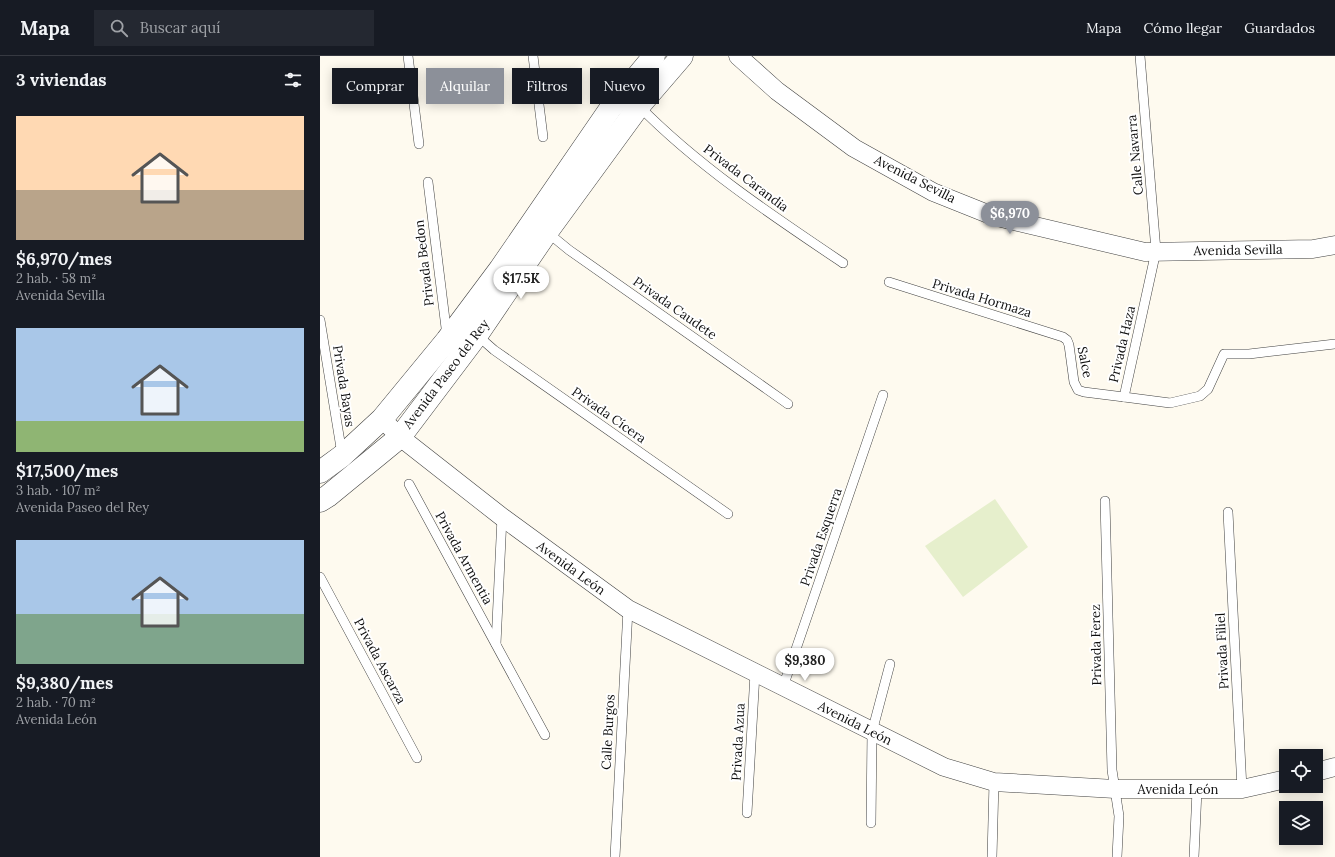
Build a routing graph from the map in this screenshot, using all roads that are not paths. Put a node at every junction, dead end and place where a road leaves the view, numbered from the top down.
1 (408, 56) edge
2 (533, 56) edge
3 (654, 56) edge
4 (682, 56) edge
5 (738, 56) edge
6 (1140, 56) edge
7 (639, 106) junction
8 (543, 138) dead end
9 (419, 144) dead end
10 (428, 182) dead end
11 (547, 232) junction
12 (1335, 244) edge
13 (1156, 251) junction
14 (844, 263) dead end
15 (889, 282) dead end
16 (320, 320) edge
17 (477, 335) junction
18 (447, 340) junction
19 (1067, 340) joint
20 (1335, 344) edge
21 (883, 395) dead end
22 (1124, 397) junction
23 (788, 404) dead end
24 (382, 419) junction
25 (400, 437) junction
26 (342, 456) junction
27 (320, 472) edge
28 (409, 484) dead end
29 (320, 501) edge
30 (1105, 501) dead end
31 (1228, 512) dead end
32 (728, 514) dead end
33 (502, 517) junction
34 (320, 577) edge
35 (628, 609) junction
36 (496, 644) junction
37 (890, 664) dead end
38 (755, 673) junction
39 (783, 688) junction
40 (872, 732) junction
41 (545, 735) dead end
42 (417, 758) dead end
43 (1335, 767) edge
44 (1323, 770) edge
45 (1279, 780) edge
46 (994, 782) junction
47 (1115, 789) junction
48 (1242, 789) junction
49 (1197, 790) junction
50 (747, 813) dead end
51 (871, 822) dead end
52 (615, 857) edge
53 (992, 857) edge
54 (1117, 857) edge
55 (1194, 857) edge

1 - 9 lane
2 - 8 lane
3 - 18 street, Avenida Paseo del Rey
4 - 7 street, Avenida Paseo del Rey
5 - 13 street, Avenida Sevilla
6 - 13 lane, Calle Navarra
7 - 11 street, Avenida Paseo del Rey
7 - 14 lane, Privada Carandia
10 - 18 lane, Privada Bedon
11 - 17 street, Avenida Paseo del Rey
11 - 23 lane, Privada Caudete
12 - 13 street, Avenida Sevilla
13 - 22 lane, Privada Haza
15 - 19 lane, Privada Hormaza
16 - 26 lane, Privada Bayas
17 - 25 street, Avenida Paseo del Rey
17 - 32 lane, Privada Cícera
18 - 24 street, Avenida Paseo del Rey
19 - 22 lane, Salce
20 - 22 lane, Privada Haza
21 - 39 lane, Privada Esquerra
24 - 25 street, Avenida León
24 - 26 street, Avenida Paseo del Rey
25 - 29 street, Avenida Paseo del Rey
25 - 33 street, Avenida León
26 - 27 street, Avenida Paseo del Rey
28 - 36 lane, Privada Armentia
30 - 47 lane, Privada Ferez
31 - 48 lane, Privada Filiel
33 - 35 street, Avenida León
33 - 36 lane, Privada Armentia
34 - 42 lane, Privada Ascarza
35 - 38 street, Avenida León
35 - 52 lane, Calle Burgos
36 - 41 lane, Privada Armentia
37 - 40 lane
38 - 39 street, Avenida León
38 - 50 lane, Privada Azua
39 - 40 street, Avenida León
40 - 46 street, Avenida León
40 - 51 lane
43 - 44 street
45 - 48 street, Avenida León
46 - 47 street, Avenida León
46 - 53 lane
47 - 49 street, Avenida León
47 - 54 lane, Privada Ferez
48 - 49 street, Avenida León
49 - 55 lane

